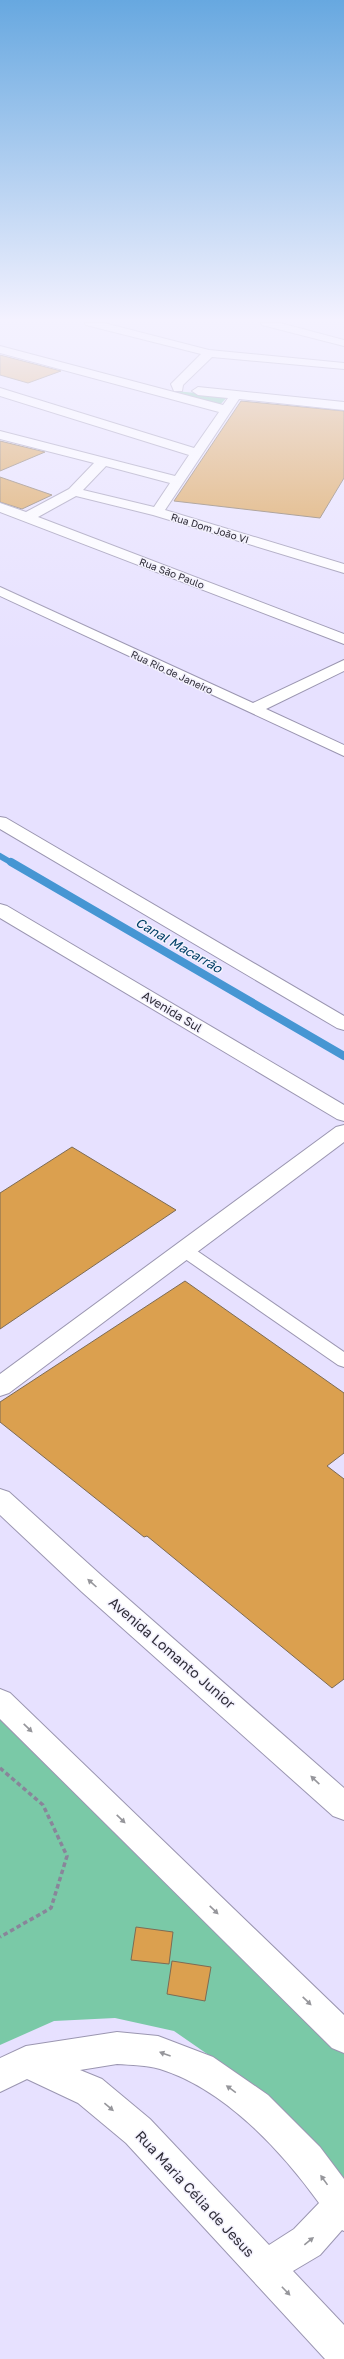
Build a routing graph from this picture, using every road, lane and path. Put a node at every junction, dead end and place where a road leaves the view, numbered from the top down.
1 (132, 433) edge
2 (210, 433) edge
3 (0, 435) edge
4 (196, 453) junction
5 (104, 461) junction
6 (177, 481) junction
7 (74, 492) junction
8 (0, 506) edge
9 (157, 512) junction
10 (28, 517) junction
11 (344, 569) edge
12 (0, 591) edge
13 (344, 639) edge
14 (344, 665) edge
15 (253, 709) junction
16 (344, 751) edge
17 (0, 822) edge
18 (0, 910) edge
19 (317, 1008) junction
20 (344, 1013) edge
21 (344, 1024) edge
22 (344, 1114) edge
23 (344, 1132) edge
24 (184, 1250) junction
25 (344, 1361) edge
26 (0, 1387) edge
27 (0, 1499) edge
28 (0, 1701) edge
29 (0, 1768) edge
30 (344, 1806) edge
31 (0, 1937) edge
32 (344, 2037) edge
33 (13, 2069) edge
34 (77, 2069) junction
35 (342, 2208) edge
36 (262, 2266) junction
37 (344, 2352) edge

1 - 4 street
2 - 4 street
3 - 5 street
4 - 6 street
5 - 6 street
5 - 7 street
6 - 9 street
7 - 9 street, Rua Dom João VI
7 - 10 street
8 - 10 street, Rua São Paulo
9 - 11 street, Rua Dom João VI
10 - 13 street, Rua São Paulo
12 - 15 street, Rua Rio de Janeiro
14 - 15 street
15 - 16 street, Rua Rio de Janeiro
17 - 19 street
18 - 22 street, Avenida Sul
19 - 20 street
19 - 21 street
23 - 24 street
24 - 25 lane
24 - 26 street
30 -> 27 street, Avenida Lomanto Junior
28 -> 32 street
29 - 31 path
33 - 34 street, Rua Maria Célia de Jesus
35 -> 34 street
34 -> 36 street, Rua Maria Célia de Jesus
36 -> 35 street
36 -> 37 street, Rua Maria Célia de Jesus

